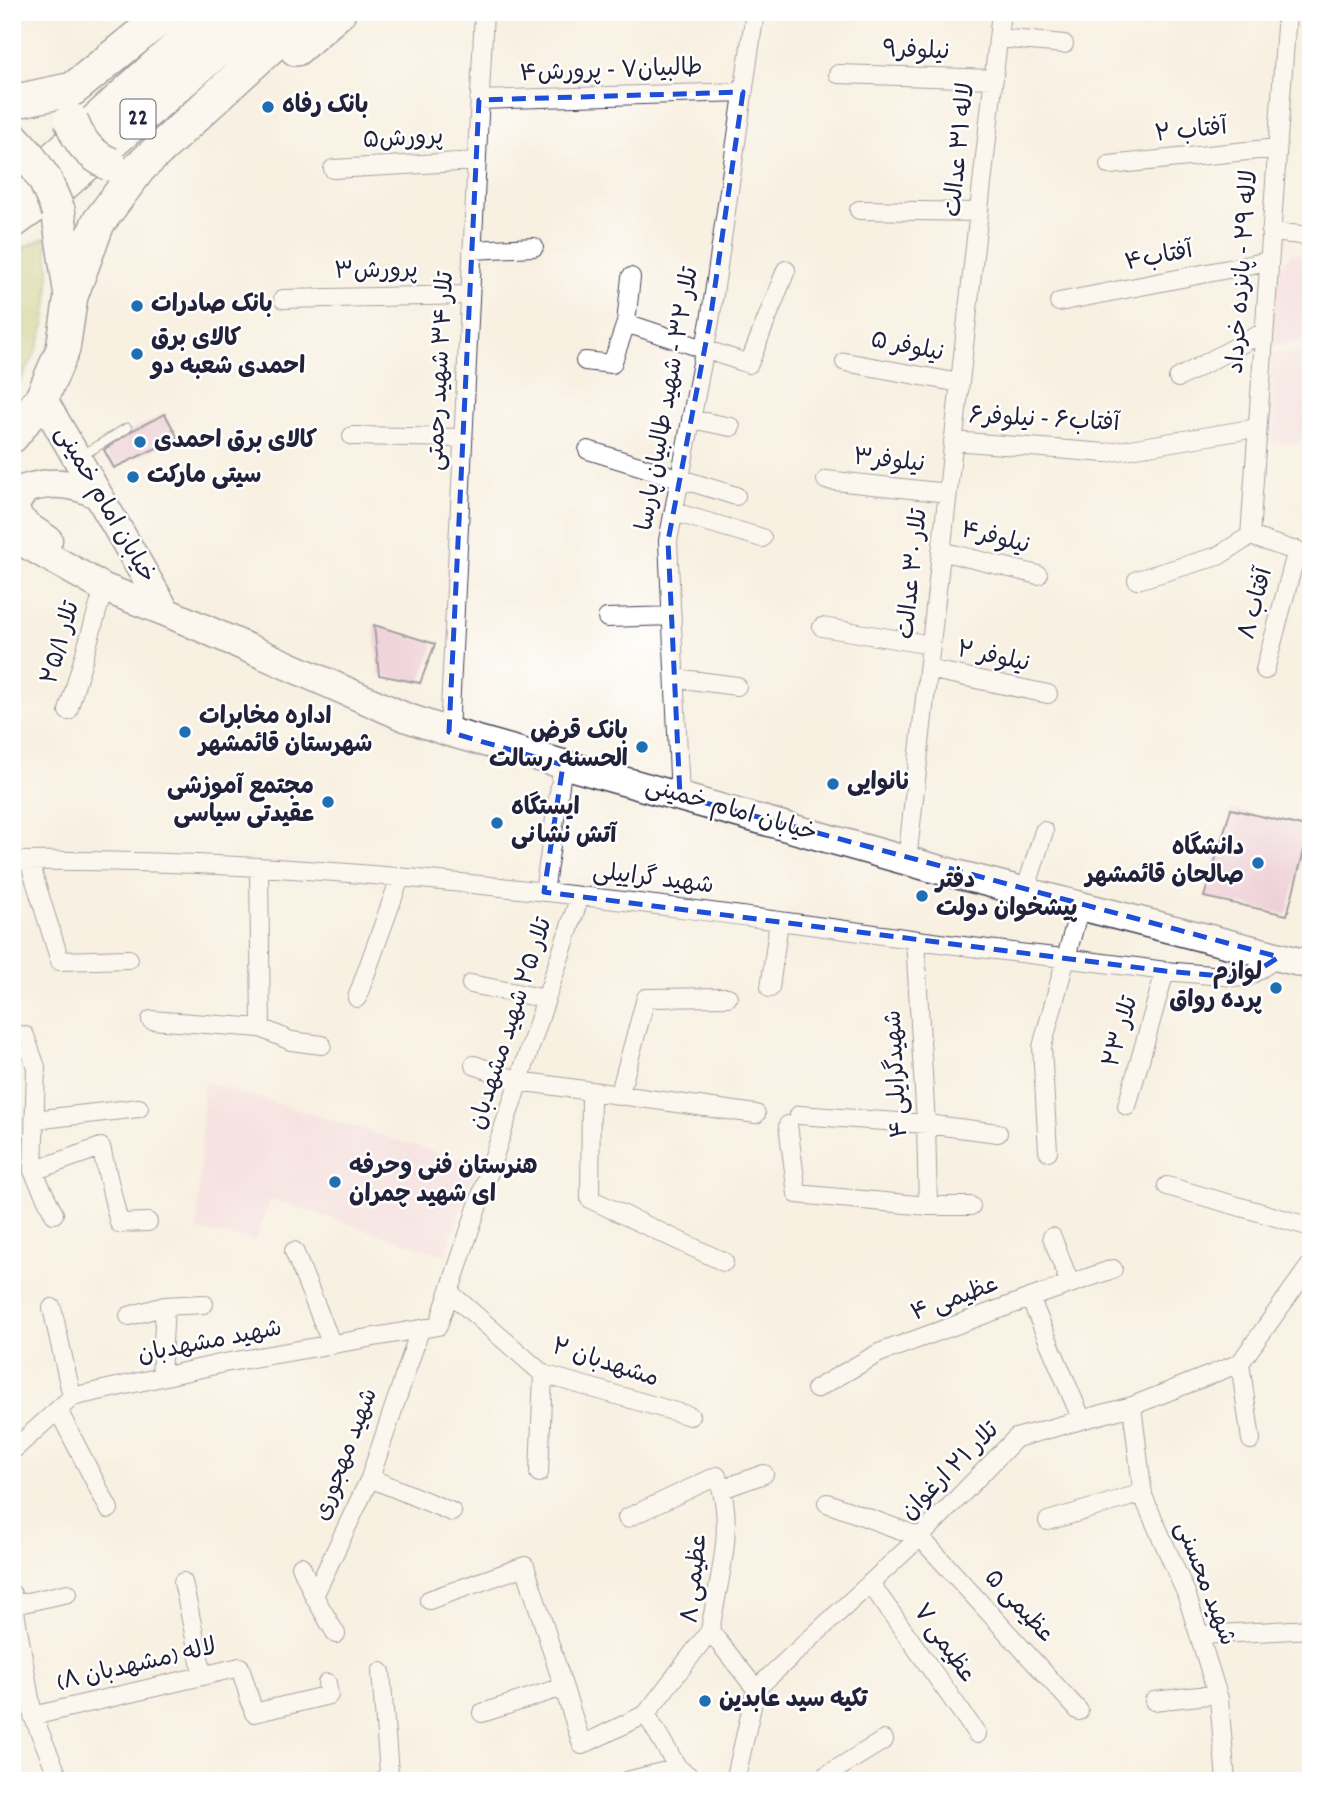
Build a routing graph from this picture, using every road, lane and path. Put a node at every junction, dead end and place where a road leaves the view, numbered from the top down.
1 (168, 12) edge
2 (216, 12) edge
3 (262, 12) edge
4 (307, 12) edge
5 (338, 12) edge
6 (484, 12) edge
7 (755, 12) edge
8 (1001, 12) edge
9 (1287, 12) edge
10 (998, 38) junction
11 (1065, 44) dead end
12 (838, 74) dead end
13 (993, 79) junction
14 (743, 92) junction
15 (479, 100) junction
16 (12, 102) edge
17 (72, 104) junction
18 (188, 123) junction
19 (20, 146) edge
20 (1277, 148) junction
21 (477, 161) junction
22 (1109, 164) dead end
23 (125, 166) junction
24 (332, 169) dead end
25 (12, 190) edge
26 (859, 210) dead end
27 (979, 212) junction
28 (12, 222) edge
29 (1271, 232) junction
30 (1311, 236) edge
31 (534, 247) dead end
32 (472, 250) junction
33 (1269, 261) junction
34 (786, 270) dead end
35 (631, 277) dead end
36 (970, 294) joint
37 (470, 295) junction
38 (71, 296) junction
39 (283, 299) dead end
40 (1059, 302) dead end
41 (626, 323) junction
42 (1264, 332) junction
43 (704, 350) junction
44 (585, 361) dead end
45 (845, 362) dead end
46 (1178, 378) dead end
47 (960, 383) junction
48 (42, 398) junction
49 (691, 419) junction
50 (731, 427) dead end
51 (127, 428) dead end
52 (1257, 428) junction
53 (12, 436) edge
54 (352, 436) dead end
55 (463, 438) junction
56 (953, 441) junction
57 (588, 450) dead end
58 (78, 457) junction
59 (680, 479) junction
60 (826, 480) dead end
61 (948, 493) junction
62 (96, 494) junction
63 (736, 496) dead end
64 (674, 512) junction
65 (1250, 536) junction
66 (12, 537) edge
67 (762, 538) dead end
68 (941, 551) junction
69 (1304, 553) edge
70 (1038, 575) dead end
71 (1137, 580) dead end
72 (102, 587) junction
73 (166, 612) junction
74 (672, 616) junction
75 (607, 618) dead end
76 (822, 626) dead end
77 (931, 645) junction
78 (928, 669) junction
79 (1265, 670) dead end
80 (674, 678) junction
81 (737, 686) dead end
82 (1048, 694) dead end
83 (68, 711) dead end
84 (449, 732) junction
85 (563, 765) junction
86 (680, 796) junction
87 (1044, 831) dead end
88 (21, 861) edge
89 (907, 861) junction
90 (260, 868) junction
91 (400, 878) junction
92 (544, 892) junction
93 (1025, 892) junction
94 (580, 895) junction
95 (1080, 906) junction
96 (779, 920) junction
97 (915, 940) junction
98 (1068, 957) junction
99 (1279, 957) junction
100 (129, 960) dead end
101 (1311, 965) edge
102 (1165, 971) junction
103 (471, 984) dead end
104 (770, 988) dead end
105 (357, 998) dead end
106 (728, 998) dead end
107 (546, 999) junction
108 (151, 1020) dead end
109 (261, 1028) junction
110 (12, 1034) edge
111 (322, 1045) dead end
112 (474, 1065) dead end
113 (519, 1081) junction
114 (591, 1092) junction
115 (619, 1096) junction
116 (1127, 1106) dead end
117 (139, 1108) dead end
118 (755, 1114) dead end
119 (34, 1120) junction
120 (926, 1124) junction
121 (998, 1133) dead end
122 (1048, 1151) dead end
123 (33, 1171) junction
124 (1167, 1186) dead end
125 (928, 1206) junction
126 (971, 1206) dead end
127 (54, 1214) dead end
128 (148, 1222) dead end
129 (1311, 1227) edge
130 (1052, 1237) dead end
131 (294, 1251) dead end
132 (724, 1262) dead end
133 (1113, 1269) dead end
134 (1309, 1269) edge
135 (1070, 1284) junction
136 (449, 1292) junction
137 (1030, 1298) junction
138 (204, 1304) dead end
139 (165, 1306) junction
140 (52, 1308) dead end
141 (128, 1316) dead end
142 (429, 1328) junction
143 (332, 1345) junction
144 (1240, 1363) junction
145 (542, 1374) junction
146 (161, 1377) junction
147 (816, 1389) dead end
148 (72, 1397) junction
149 (1132, 1406) junction
150 (58, 1410) junction
151 (690, 1416) dead end
152 (1082, 1420) junction
153 (1251, 1440) dead end
154 (12, 1451) edge
155 (539, 1473) dead end
156 (764, 1474) dead end
157 (718, 1475) junction
158 (370, 1478) junction
159 (1143, 1493) junction
160 (827, 1503) dead end
161 (109, 1508) dead end
162 (452, 1511) dead end
163 (626, 1518) dead end
164 (1048, 1521) dead end
165 (920, 1537) junction
166 (301, 1566) dead end
167 (183, 1582) dead end
168 (870, 1583) junction
169 (68, 1593) dead end
170 (314, 1596) junction
171 (13, 1600) edge
172 (429, 1600) dead end
173 (15, 1627) edge
174 (1311, 1629) edge
175 (710, 1631) junction
176 (336, 1634) dead end
177 (1199, 1635) junction
178 (381, 1672) dead end
179 (203, 1676) junction
180 (327, 1683) dead end
181 (563, 1687) junction
182 (756, 1689) junction
183 (1217, 1694) junction
184 (1154, 1701) dead end
185 (1079, 1711) dead end
186 (482, 1713) dead end
187 (646, 1714) junction
188 (33, 1716) junction
189 (977, 1734) dead end
190 (884, 1740) dead end
191 (678, 1768) junction
192 (60, 1781) edge
193 (383, 1781) edge
194 (627, 1781) edge
195 (696, 1781) edge
196 (735, 1781) edge
197 (817, 1781) edge
198 (1226, 1781) edge

1 - 17 highway
2 - 25 highway, 22
3 - 28 highway, 22
4 - 18 highway
5 - 18 highway
6 - 15 street, تلار ۳۴ شهید رحمتی
7 - 14 street, تلار ۳۲ - شهید طالبیان پارسا
8 - 10 street, لاله ۳۱ عدالت
9 - 20 street, لاله ۲۹ - پانزده خرداد
10 - 11 street
10 - 13 street, لاله ۳۱ عدالت
12 - 13 street, نیلوفر۹
13 - 27 street, لاله ۳۱ عدالت
14 - 15 street, طالبیان۷ - پرورش۴
14 - 43 street, تلار ۳۲ - شهید طالبیان پارسا
15 - 21 street, تلار ۳۴ شهید رحمتی
16 - 17 highway
17 - 23 highway, bridge
18 - 23 highway
19 - 38 highway, bridge
20 - 22 street, آفتاب ۲
20 - 29 street, لاله ۲۹ - پانزده خرداد
21 - 24 street, پرورش۵
21 - 32 street, تلار ۳۴ شهید رحمتی
23 - 38 highway
26 - 27 street
27 - 36 street, لاله ۳۱ عدالت
29 - 30 street
29 - 33 street, لاله ۲۹ - پانزده خرداد
31 - 32 street
32 - 37 street, تلار ۳۴ شهید رحمتی
33 - 40 street, آفتاب۴
33 - 42 street, لاله ۲۹ - پانزده خرداد
34 - 43 street
35 - 41 street
36 - 47 street, تلار ۳۰ عدالت
37 - 39 street, پرورش۳
37 - 55 street, تلار ۳۴ شهید رحمتی
38 - 48 highway
41 - 43 street
41 - 44 street
42 - 46 street
42 - 52 street, لاله ۲۹ - پانزده خرداد
43 - 49 street, تلار ۳۲ - شهید طالبیان پارسا
45 - 47 street, نیلوفر ۵
47 - 56 street, تلار ۳۰ عدالت
48 - 53 highway
48 - 58 main road, خیابان امام خمینی
49 - 50 street
49 - 59 street, تلار ۳۲ - شهید طالبیان پارسا
51 - 58 lane
52 - 56 street, آفتاب۶ - نیلوفر۶
52 - 65 street, لاله ۲۹ - پانزده خرداد
54 - 55 street
55 - 84 street, تلار ۳۴ شهید رحمتی
56 - 61 street, تلار ۳۰ عدالت
57 - 59 street
58 - 62 main road, خیابان امام خمینی
59 - 63 street
59 - 64 street, تلار ۳۲ - شهید طالبیان پارسا
60 - 61 street, نیلوفر۳
61 - 68 street, تلار ۳۰ عدالت
62 - 72 main road
62 - 73 main road, خیابان امام خمینی
64 - 67 street
64 - 74 street, تلار ۳۲ - شهید طالبیان پارسا
65 - 69 street
65 - 71 street
66 - 72 main road, خیابان امام خمینی
68 - 70 street, نیلوفر۴
68 - 77 street, تلار ۳۰ عدالت
69 - 79 street, آفتاب ۸
72 - 73 main road, خیابان امام خمینی
72 - 83 street, تلار ۲۵/۱
73 - 84 main road, خیابان امام خمینی
74 - 75 street
74 - 80 street, تلار ۳۲ - شهید طالبیان پارسا
76 - 77 street
77 - 78 street, تلار ۳۰ عدالت
78 - 82 street, نیلوفر ۲
78 - 89 street, تلار ۳۰ عدالت
80 - 81 street
80 - 86 street, تلار ۳۲ - شهید طالبیان پارسا
84 - 85 main road, خیابان امام خمینی
85 - 86 main road, خیابان امام خمینی
85 - 92 street
86 - 89 main road, خیابان امام خمینی
87 - 93 street
88 - 90 street, شهید گراییلی
88 - 100 street
89 - 93 main road, خیابان امام خمینی
90 - 91 street, شهید گراییلی
90 - 109 street
91 - 92 street, شهید گراییلی
91 - 105 street
92 - 94 street, شهید گراییلی
93 - 95 main road, خیابان امام خمینی
94 - 96 street, شهید گراییلی
94 - 107 street, تلار ۲۵ شهید مشهدبان
95 - 98 street
95 - 99 main road, خیابان امام خمینی
96 - 97 street, شهید گراییلی
96 - 104 street
97 - 98 street, شهید گراییلی
97 - 120 street, شهیدگرایلی ۴
98 - 102 street, شهید گراییلی
98 - 122 street
99 - 101 main road, خیابان امام خمینی
99 - 102 street, شهید گراییلی
102 - 116 street, تلار ۲۳
103 - 107 street
106 - 115 street
107 - 113 street, تلار ۲۵ شهید مشهدبان
108 - 109 street
109 - 111 street
110 - 119 street
112 - 113 street
113 - 114 street
113 - 136 street, تلار ۲۵ شهید مشهدبان
114 - 115 street
114 - 132 street
115 - 118 street
117 - 119 street
119 - 123 street
120 - 121 street
120 - 125 street, شهیدگرایلی ۴
120 - 125 street
123 - 127 street
123 - 128 street
124 - 129 street
125 - 126 street
130 - 135 street
131 - 143 street
133 - 135 street
134 - 144 street
135 - 137 street
136 - 142 street, تلار ۲۵ شهید مشهدبان
136 - 145 street, مشهدبان ۲
137 - 147 street, عظیمی ۴
137 - 152 street, عظیمی ۴
138 - 139 street
139 - 141 street
139 - 146 street
140 - 148 street
142 - 143 street, شهید مشهدبان
142 - 158 street, شهید مهجوری
143 - 146 street, شهید مشهدبان
144 - 149 street, تلار ۲۱ ارغوان
144 - 153 street
145 - 151 street, مشهدبان ۲
145 - 155 street
146 - 148 street, شهید مشهدبان
148 - 150 street
149 - 152 street, تلار ۲۱ ارغوان
149 - 159 street, شهید محسنی
150 - 154 street
150 - 161 street
152 - 165 street, تلار ۲۱ ارغوان
156 - 157 street
157 - 163 street
157 - 175 street, عظیمی ۸
158 - 162 street
158 - 170 street, شهید مهجوری
159 - 164 street
159 - 177 street, شهید محسنی
160 - 165 street
165 - 168 street, تلار ۲۱ ارغوان
165 - 185 street, عظیمی ۵
166 - 170 street
167 - 179 street
168 - 182 street, تلار ۲۱ ارغوان
168 - 189 street, عظیمی ۷
169 - 171 street
170 - 176 street
171 - 173 street
172 - 181 street
173 - 188 street
174 - 177 street
175 - 182 street, عظیمی ۸
175 - 187 street
177 - 183 street, شهید محسنی
178 - 193 street
179 - 180 street, لاله (مشهدبان ۸)
179 - 188 street, لاله (مشهدبان ۸)
181 - 186 street
181 - 187 street
182 - 196 street
183 - 184 street
183 - 198 street, شهید محسنی
187 - 191 street
188 - 192 street
190 - 197 street
191 - 194 street
191 - 195 street

